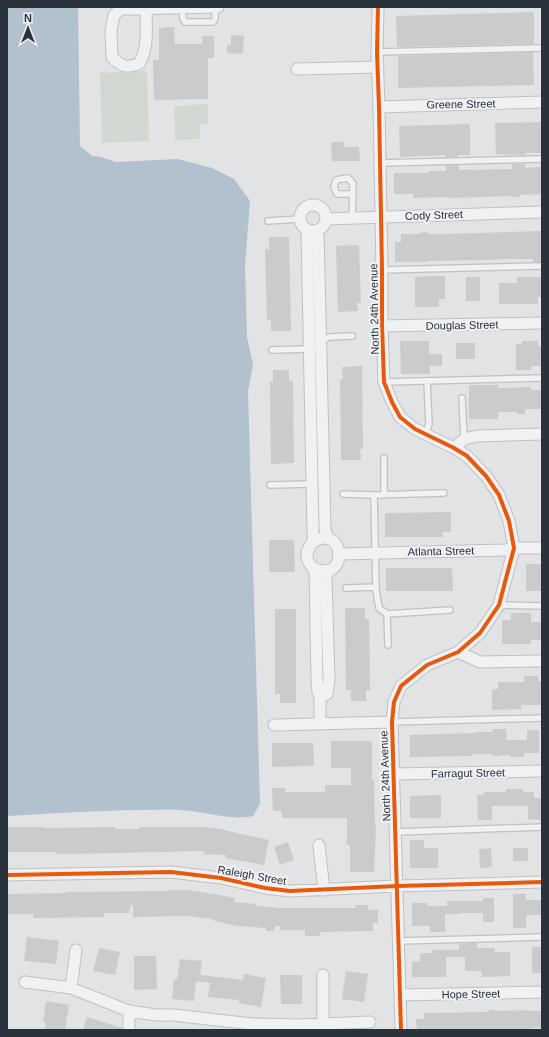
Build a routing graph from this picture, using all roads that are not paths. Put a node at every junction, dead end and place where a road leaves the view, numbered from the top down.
1 (217, 7) edge
2 (378, 7) edge
3 (146, 8) junction
4 (542, 48) edge
5 (377, 52) junction
6 (378, 67) junction
7 (297, 69) dead end
8 (542, 102) edge
9 (379, 107) junction
10 (542, 159) edge
11 (380, 163) junction
12 (353, 194) dead end
13 (542, 212) edge
14 (381, 217) junction
15 (352, 218) junction
16 (326, 219) junction
17 (300, 220) junction
18 (268, 221) dead end
19 (306, 230) junction
20 (318, 231) junction
21 (542, 266) edge
22 (382, 270) junction
23 (542, 323) edge
24 (382, 326) junction
25 (352, 336) dead end
26 (321, 343) junction
27 (309, 349) junction
28 (272, 350) dead end
29 (542, 378) edge
30 (427, 381) junction
31 (384, 382) junction
32 (462, 398) dead end
33 (425, 434) junction
34 (542, 434) edge
35 (464, 439) junction
36 (454, 448) junction
37 (384, 458) dead end
38 (312, 484) junction
39 (270, 485) dead end
40 (444, 493) dead end
41 (343, 494) dead end
42 (374, 495) junction
43 (384, 495) junction
44 (328, 539) junction
45 (313, 542) junction
46 (514, 548) junction
47 (542, 548) edge
48 (376, 552) junction
49 (340, 554) junction
50 (315, 569) junction
51 (328, 570) junction
52 (376, 587) junction
53 (346, 588) dead end
54 (499, 606) junction
55 (542, 606) edge
56 (450, 610) dead end
57 (387, 614) junction
58 (388, 645) dead end
59 (458, 652) junction
60 (542, 661) edge
61 (320, 697) junction
62 (542, 718) edge
63 (392, 722) junction
64 (320, 724) junction
65 (274, 726) dead end
66 (542, 772) edge
67 (394, 774) junction
68 (542, 827) edge
69 (396, 832) junction
70 (320, 845) dead end
71 (7, 875) edge
72 (542, 882) edge
73 (397, 886) junction
74 (324, 890) junction
75 (542, 937) edge
76 (398, 941) junction
77 (76, 950) dead end
78 (323, 975) dead end
79 (25, 982) dead end
80 (71, 988) junction
81 (542, 992) edge
82 (400, 995) junction
83 (128, 1011) junction
84 (370, 1022) dead end
85 (323, 1024) junction
86 (128, 1030) edge
87 (401, 1030) edge

1 - 3 street
2 - 5 street, North 24th Avenue
3 - 3 street
4 - 5 lane
5 - 6 street, North 24th Avenue
6 - 7 street
6 - 9 street, North 24th Avenue
8 - 9 street, Greene Street
9 - 11 street, North 24th Avenue
10 - 11 lane
11 - 14 street, North 24th Avenue
12 - 15 lane
13 - 14 street, Cody Street
14 - 15 street, Cody Street
14 - 22 street, North 24th Avenue
15 - 16 street, Cody Street
16 - 17 street
16 - 20 street
17 - 18 lane
17 - 19 street
19 - 20 street
19 - 27 street
20 - 26 street
21 - 22 lane
22 - 24 street, North 24th Avenue
23 - 24 street, Douglas Street
24 - 31 street, North 24th Avenue
25 - 26 lane
26 - 27 lane
26 - 44 street
27 - 28 lane
27 - 38 street
29 - 30 lane
30 - 31 lane
30 - 33 lane
31 - 33 street, North 24th Avenue
32 - 35 lane
33 - 36 street, North 24th Avenue
34 - 35 street
35 - 36 street
36 - 46 street, North 24th Avenue
37 - 43 lane
38 - 39 lane
38 - 45 street
40 - 43 lane
41 - 42 lane
42 - 43 lane
42 - 48 lane
44 - 45 street
44 - 49 street
45 - 50 street
46 - 47 street, Atlanta Street
46 - 48 street, Atlanta Street
46 - 54 street, North 24th Avenue
48 - 49 street, Atlanta Street
48 - 52 lane
49 - 51 street
50 - 51 street
50 - 61 street
51 - 61 street
52 - 53 lane
52 - 57 lane
54 - 55 lane
54 - 59 street, North 24th Avenue
56 - 57 lane
57 - 58 lane
59 - 60 street
59 - 63 street, North 24th Avenue
61 - 64 street
62 - 63 lane
63 - 64 street
63 - 67 street, North 24th Avenue
64 - 65 street
66 - 67 street, Farragut Street
67 - 69 street, North 24th Avenue
68 - 69 lane
69 - 73 street, North 24th Avenue
70 - 74 street
71 - 74 street, Raleigh Street
72 - 73 street, Raleigh Street
73 - 74 street, Raleigh Street
73 - 76 street, North 24th Avenue
75 - 76 lane
76 - 82 street, North 24th Avenue
77 - 80 street
78 - 85 street
79 - 80 street
80 - 83 street
81 - 82 street, Hope Street
82 - 87 street, North 24th Avenue
83 - 85 street
83 - 86 street
84 - 85 street

